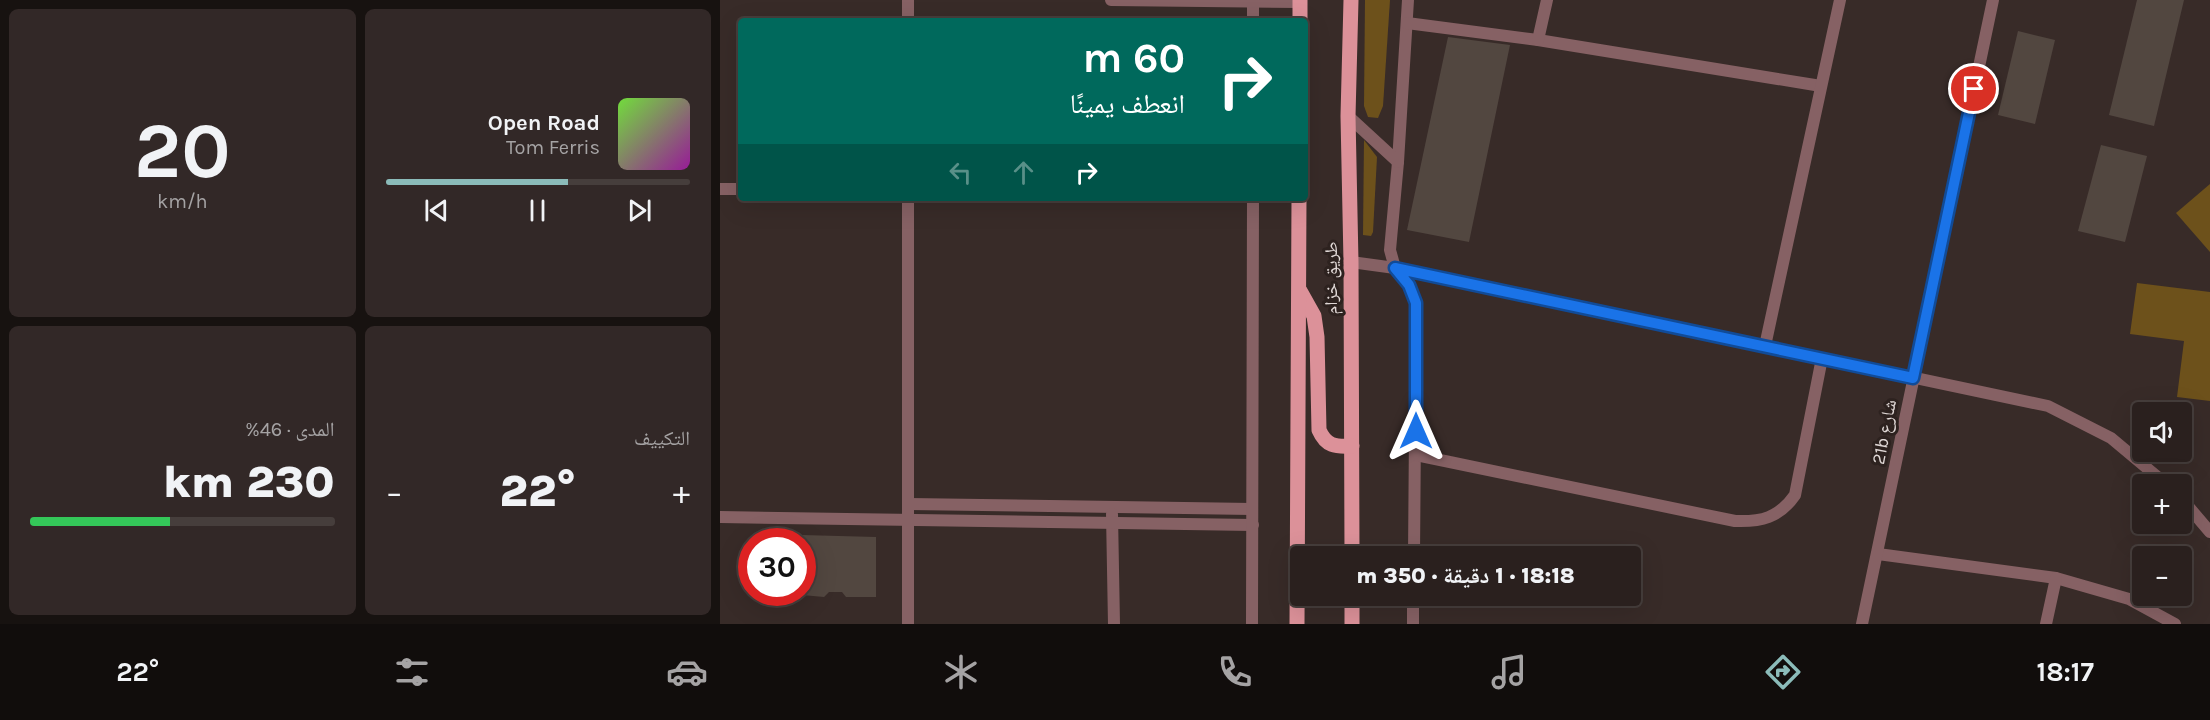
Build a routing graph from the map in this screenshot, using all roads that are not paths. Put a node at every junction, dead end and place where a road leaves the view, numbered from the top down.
1 (908, 0) edge
2 (1111, 0) edge
3 (1351, 0) edge
4 (1408, 0) edge
5 (1547, 0) edge
6 (1840, 0) edge
7 (1993, 0) edge
8 (1300, 1) edge
9 (1253, 2) junction
10 (908, 18) edge
11 (1253, 18) edge
12 (1300, 18) edge
13 (1407, 23) junction
14 (1538, 40) junction
15 (1821, 87) junction
16 (1348, 116) junction
17 (1398, 162) junction
18 (720, 189) edge
19 (738, 189) edge
20 (908, 201) edge
21 (1253, 201) edge
22 (1299, 201) edge
23 (1351, 262) junction
24 (1395, 268) junction
25 (1298, 288) junction
26 (1765, 346) junction
27 (1822, 358) junction
28 (1913, 378) junction
29 (1352, 446) junction
30 (1416, 455) junction
31 (2154, 474) edge
32 (909, 504) junction
33 (1112, 507) junction
34 (1252, 509) junction
35 (2192, 511) edge
36 (720, 517) edge
37 (909, 518) junction
38 (1112, 522) junction
39 (1253, 525) junction
40 (2210, 532) edge
41 (1352, 546) edge
42 (1414, 546) edge
43 (1878, 554) junction
44 (2056, 578) junction
45 (1352, 606) edge
46 (1413, 606) edge
47 (908, 624) edge
48 (1114, 624) edge
49 (1252, 624) edge
50 (1297, 624) edge
51 (1352, 624) edge
52 (1413, 624) edge
53 (1862, 624) edge
54 (2046, 624) edge
55 (2175, 624) edge

1 - 10 street
2 - 9 street
3 - 16 main road, طريق خزام
4 - 13 street
5 - 14 street
6 - 15 street
7 - 28 street, 21b شارع
8 - 9 street
8 - 12 main road
9 - 11 street
13 - 14 street
13 - 17 street
14 - 15 street
15 - 26 street
16 - 17 street
16 - 23 main road, طريق خزام
17 - 24 street
18 - 19 street
20 - 32 street
21 - 34 street
22 - 25 main road, طريق خزام
23 - 24 street
23 - 29 main road, طريق خزام
24 - 26 street
24 - 30 street
25 - 29 main road
25 - 50 main road, طريق خزام
26 - 27 street
27 - 28 street
27 - 30 street
28 - 31 street
28 - 43 street, 21b شارع
29 - 41 main road, طريق خزام
30 - 42 street
32 - 33 street
32 - 37 street
33 - 34 street
33 - 38 street
34 - 39 street
35 - 40 street
36 - 37 street
37 - 38 street
37 - 47 street
38 - 39 street
38 - 48 street
39 - 49 street
43 - 44 street
43 - 53 street, 21b شارع
44 - 54 street
44 - 55 street
45 - 51 main road
46 - 52 street

